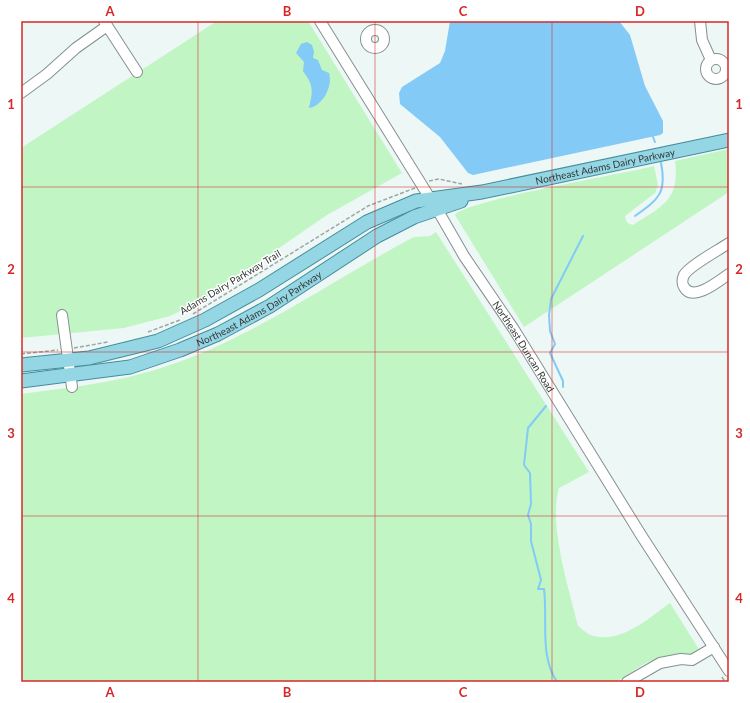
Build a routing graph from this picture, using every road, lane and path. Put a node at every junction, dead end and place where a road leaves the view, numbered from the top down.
1 (320, 21) edge
2 (383, 21) edge
3 (700, 21) edge
4 (106, 23) edge
5 (379, 31) dead end
6 (711, 60) dead end
7 (136, 72) dead end
8 (21, 80) edge
9 (24, 91) edge
10 (729, 140) edge
11 (409, 190) dead end
12 (434, 203) junction
13 (729, 243) edge
14 (729, 274) edge
15 (192, 314) dead end
16 (62, 315) dead end
17 (185, 317) dead end
18 (145, 334) dead end
19 (115, 341) dead end
20 (21, 354) edge
21 (68, 354) junction
22 (21, 365) edge
23 (21, 381) edge
24 (71, 381) junction
25 (714, 647) junction
26 (729, 671) edge
27 (627, 682) edge

1 - 12 street, Northeast Duncan Road
2 - 5 street
3 - 6 street
4 - 7 street
4 - 9 street
8 - 9 street
10 - 12 main road, Northeast Adams Dairy Parkway
11 - 15 path, Adams Dairy Parkway Trail
12 - 21 main road, Northeast Adams Dairy Parkway
12 - 24 main road, Northeast Adams Dairy Parkway
12 - 25 street, Northeast Duncan Road
13 - 14 street
16 - 21 street
17 - 18 path, Adams Dairy Parkway Trail
19 - 21 path
20 - 21 path
21 - 22 main road, Northeast Adams Dairy Parkway
21 - 24 street
23 - 24 main road, Northeast Adams Dairy Parkway
25 - 26 street, Northeast Duncan Road
25 - 27 street

